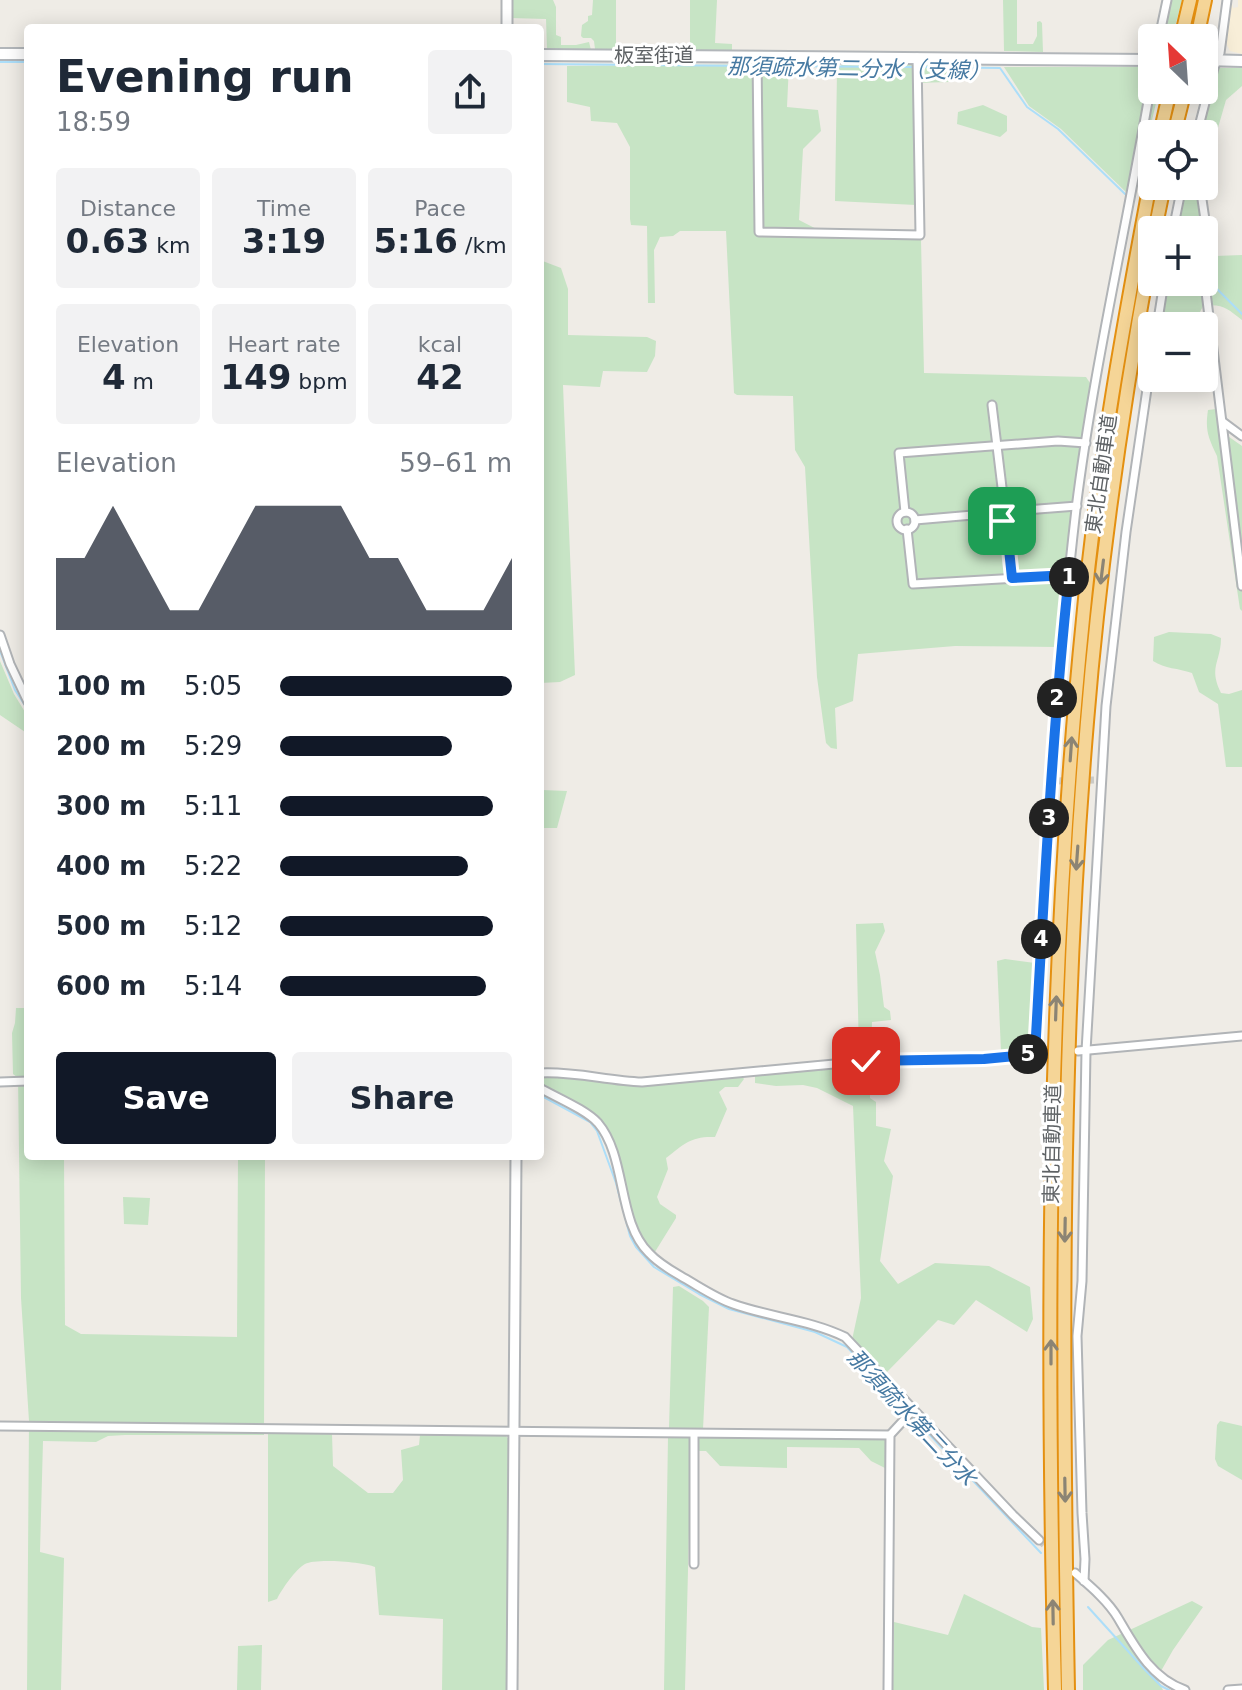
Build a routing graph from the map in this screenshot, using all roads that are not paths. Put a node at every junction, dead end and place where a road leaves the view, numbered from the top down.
1 (507, 0) edge
2 (1167, 0) edge
3 (1190, 0) edge
4 (1205, 0) edge
5 (1227, 0) edge
6 (507, 24) edge
7 (1162, 24) edge
8 (1184, 24) edge
9 (1200, 24) edge
10 (0, 54) edge
11 (24, 54) edge
12 (544, 55) edge
13 (757, 56) junction
14 (917, 57) junction
15 (1218, 58) edge
16 (1138, 60) edge
17 (1218, 60) edge
18 (1242, 61) edge
19 (1147, 104) edge
20 (1147, 200) edge
21 (1202, 200) edge
22 (1143, 296) edge
23 (1147, 392) edge
24 (992, 405) dead end
25 (1223, 422) junction
26 (1242, 436) edge
27 (1086, 443) junction
28 (997, 446) junction
29 (1004, 504) junction
30 (1077, 506) junction
31 (1013, 511) junction
32 (905, 512) junction
33 (996, 513) junction
34 (915, 520) junction
35 (1006, 521) junction
36 (907, 529) junction
37 (1069, 575) junction
38 (1012, 578) junction
39 (1242, 586) edge
40 (0, 635) edge
41 (24, 694) edge
42 (1242, 1036) edge
43 (1082, 1051) junction
44 (544, 1073) edge
45 (24, 1081) edge
46 (0, 1082) edge
47 (544, 1090) edge
48 (516, 1160) edge
49 (913, 1410) junction
50 (0, 1426) edge
51 (514, 1433) junction
52 (694, 1434) junction
53 (890, 1435) junction
54 (1039, 1540) tunnel mouth
55 (694, 1564) dead end
56 (1075, 1573) tunnel mouth
57 (1084, 1581) junction
58 (1242, 1689) edge
59 (512, 1690) edge
60 (888, 1690) edge
61 (1055, 1690) edge
62 (1068, 1690) edge
63 (1185, 1690) edge
64 (1228, 1690) edge

1 - 6 street
2 - 7 street
3 - 8 highway
4 - 9 highway
5 - 15 street
10 - 11 main road
12 - 13 main road, 板室街道
13 - 14 main road, 板室街道
13 - 14 street
14 - 16 main road, 板室街道
17 - 18 main road
19 - 27 street
61 -> 20 highway, 東北自動車道
21 - 25 street
22 -> 62 highway, 東北自動車道
23 - 43 street
24 - 28 street
25 - 26 street
25 - 39 street
27 - 28 street
27 - 30 street
28 - 29 street
28 - 32 street
29 - 31 street
29 - 33 street
30 - 31 street
30 - 37 street
31 - 35 street
32 - 34 street
32 - 36 street
33 - 34 street
33 - 35 street
34 - 36 street
35 - 38 street
36 - 38 street
37 - 38 street
37 - 44 street
40 - 41 street
42 - 43 street
43 - 57 street
45 - 46 street
47 - 49 street
48 - 51 street
49 - 53 street
49 - 54 street
50 - 51 street
51 - 52 street
51 - 59 street
52 - 53 street
52 - 55 street
53 - 60 street
56 - 57 street
57 - 63 street
58 - 64 street

